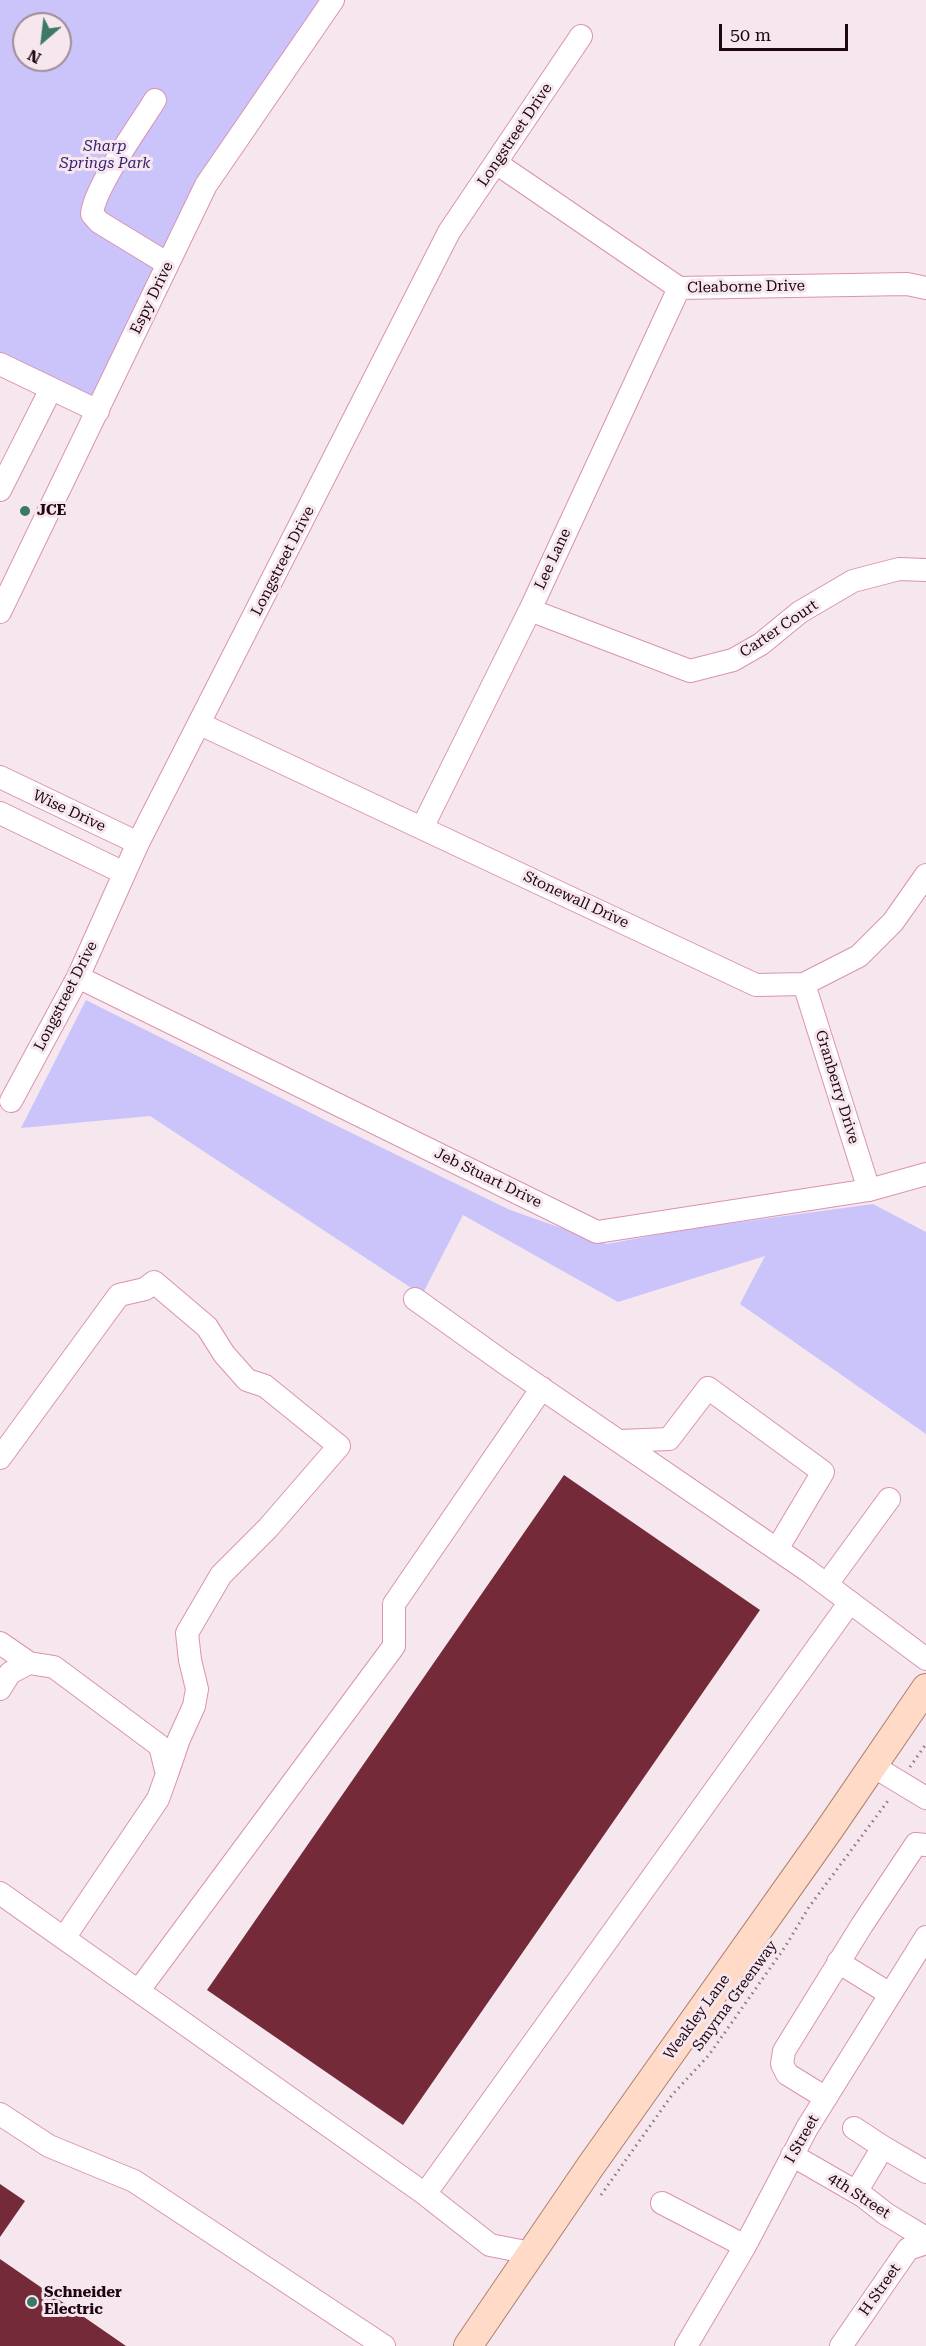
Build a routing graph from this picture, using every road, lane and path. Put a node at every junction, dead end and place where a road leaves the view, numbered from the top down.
1 (333, 0) edge
2 (581, 36) dead end
3 (155, 100) dead end
4 (496, 163) junction
5 (168, 264) junction
6 (679, 288) junction
7 (926, 288) edge
8 (0, 364) edge
9 (51, 389) junction
10 (98, 411) junction
11 (0, 490) edge
12 (926, 570) edge
13 (530, 610) junction
14 (0, 612) edge
15 (200, 724) junction
16 (0, 777) edge
17 (0, 813) edge
18 (423, 828) junction
19 (138, 843) junction
20 (124, 873) junction
21 (926, 875) edge
22 (78, 977) junction
23 (804, 984) junction
24 (11, 1101) dead end
25 (926, 1174) edge
26 (869, 1190) junction
27 (415, 1299) dead end
28 (542, 1388) junction
29 (620, 1441) junction
30 (0, 1458) edge
31 (889, 1498) dead end
32 (777, 1549) junction
33 (827, 1584) junction
34 (850, 1602) junction
35 (0, 1643) edge
36 (926, 1659) edge
37 (29, 1663) junction
38 (926, 1688) edge
39 (0, 1689) edge
40 (926, 1744) edge
41 (873, 1766) junction
42 (167, 1774) junction
43 (900, 1783) junction
44 (926, 1798) edge
45 (926, 1845) edge
46 (0, 1893) edge
47 (926, 1937) edge
48 (64, 1938) junction
49 (838, 1962) junction
50 (139, 1990) junction
51 (890, 1994) junction
52 (826, 2098) junction
53 (0, 2114) edge
54 (854, 2128) dead end
55 (883, 2147) junction
56 (792, 2155) junction
57 (926, 2172) edge
58 (856, 2192) junction
59 (425, 2194) junction
60 (598, 2198) dead end
61 (662, 2202) dead end
62 (926, 2241) edge
63 (745, 2246) junction
64 (531, 2253) junction
65 (384, 2346) edge
66 (468, 2346) edge
67 (686, 2346) edge
68 (841, 2346) edge

1 - 5 street, Espy Drive
2 - 4 street, Longstreet Drive
3 - 5 street
4 - 6 street, Cleaborne Drive
4 - 15 street, Longstreet Drive
5 - 10 street, Espy Drive
6 - 7 street, Cleaborne Drive
6 - 13 street, Lee Lane
8 - 9 street
9 - 10 street
9 - 11 street
10 - 14 street, Espy Drive
12 - 13 street, Carter Court
13 - 18 street, Lee Lane
15 - 18 street, Stonewall Drive
15 - 19 street, Longstreet Drive
16 - 19 street, Wise Drive
17 - 20 street, Wise Drive
18 - 23 street, Stonewall Drive
19 - 20 street, Longstreet Drive
20 - 22 street, Longstreet Drive
21 - 23 street, Stonewall Drive
22 - 24 street, Longstreet Drive
22 - 26 street, Jeb Stuart Drive
23 - 26 street, Granberry Drive
25 - 26 street, Jeb Stuart Drive
27 - 28 street
28 - 29 street
28 - 50 street
29 - 32 street
29 - 32 street
30 - 42 street
31 - 33 street
32 - 33 street
33 - 34 street
34 - 36 street
34 - 59 street
35 - 37 street
37 - 39 street
37 - 42 street
38 - 41 main road, Weakley Lane
40 - 43 path, Smyrna Greenway
41 - 43 street
41 - 64 main road, Weakley Lane
42 - 48 street
43 - 44 street
43 - 60 path, Smyrna Greenway
45 - 49 street
46 - 48 street
47 - 51 street, I Street
48 - 50 street
49 - 51 street
49 - 52 street
50 - 59 street
51 - 52 street, I Street
52 - 56 street, I Street
53 - 65 street
54 - 55 street
55 - 57 street
55 - 58 street
56 - 58 street, 4th Street
56 - 63 street, I Street
58 - 62 street, 4th Street
59 - 64 street
61 - 63 street
62 - 68 street, H Street
63 - 67 street, I Street
64 - 66 main road, Weakley Lane

